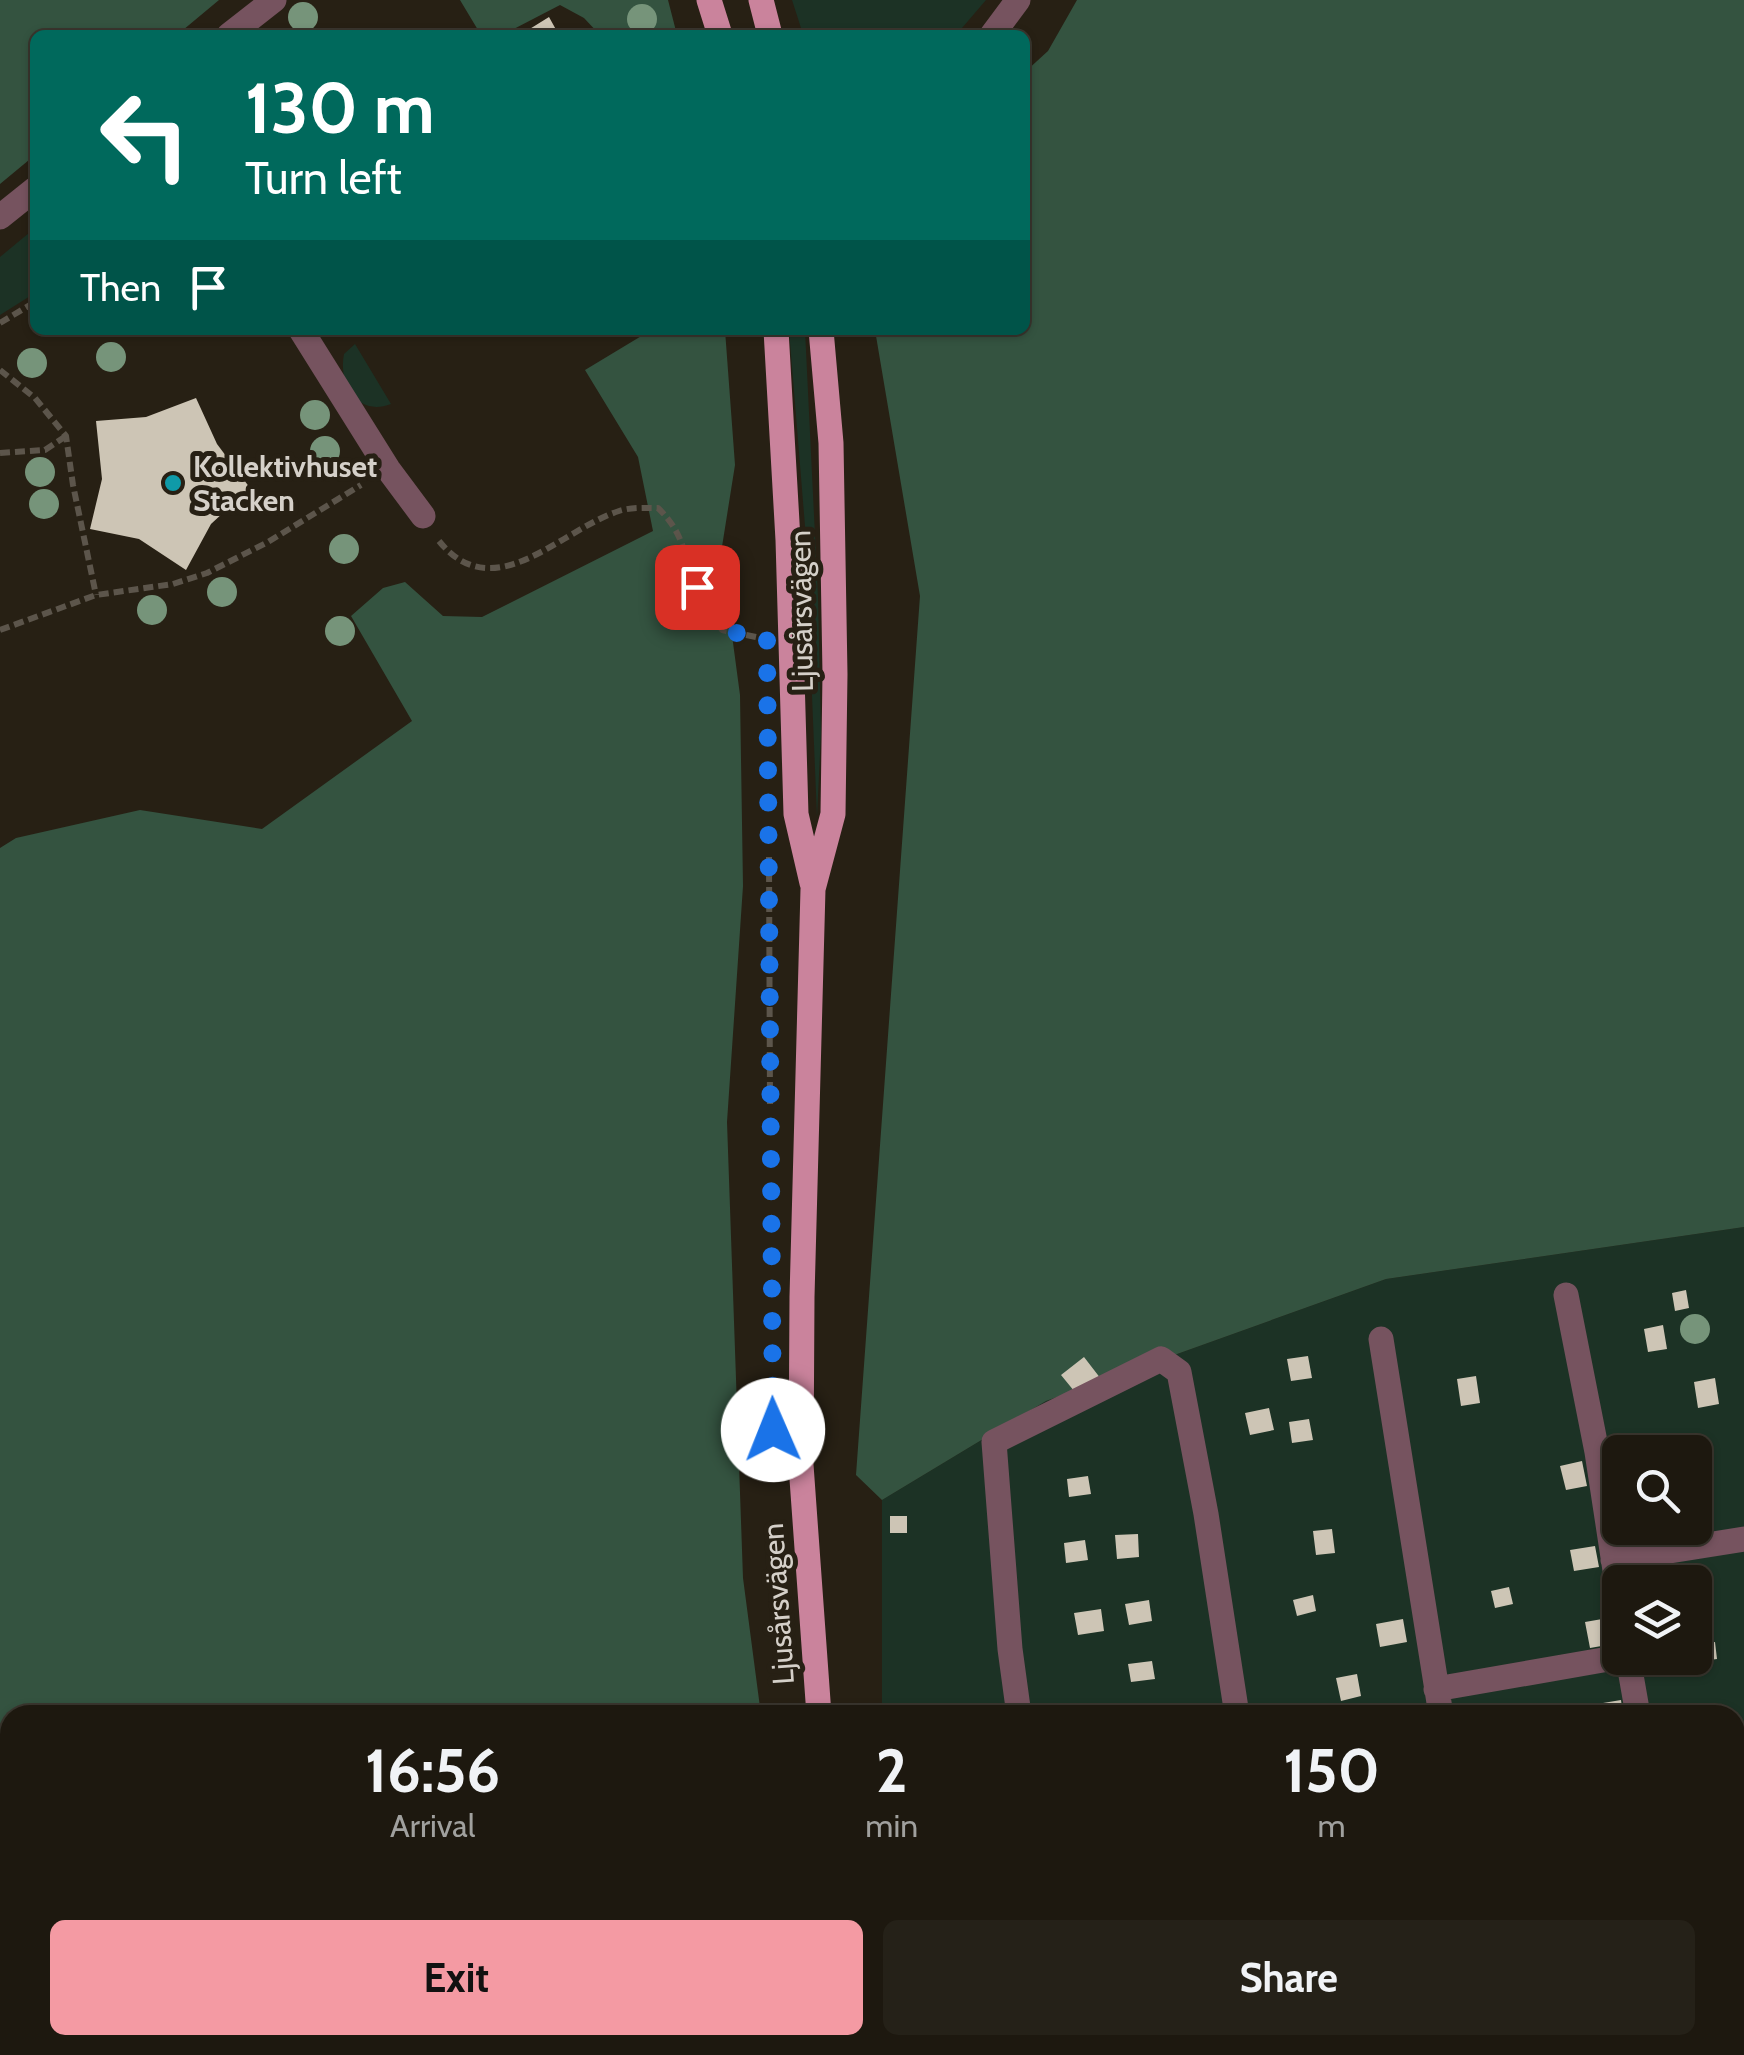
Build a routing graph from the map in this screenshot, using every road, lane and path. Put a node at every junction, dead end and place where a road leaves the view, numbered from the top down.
1 (274, 0) edge
2 (710, 0) edge
3 (762, 0) edge
4 (1018, 0) edge
5 (235, 30) edge
6 (719, 30) edge
7 (769, 30) edge
8 (996, 30) edge
9 (30, 193) edge
10 (0, 217) edge
11 (30, 305) edge
12 (0, 323) edge
13 (304, 335) edge
14 (776, 335) edge
15 (820, 335) edge
16 (0, 370) edge
17 (66, 436) junction
18 (0, 453) edge
19 (388, 469) junction
20 (423, 516) joint
21 (96, 595) junction
22 (766, 622) dead end
23 (0, 630) edge
24 (770, 849) dead end
25 (813, 889) junction
26 (770, 1113) dead end
27 (1566, 1295) dead end
28 (1381, 1339) dead end
29 (1744, 1539) edge
30 (1614, 1560) junction
31 (1615, 1565) edge
32 (1602, 1661) edge
33 (1631, 1675) edge
34 (1439, 1702) edge
35 (818, 1705) edge
36 (1018, 1705) edge
37 (1235, 1705) edge
38 (1636, 1705) edge

1 - 5 street
2 - 6 main road
3 - 7 main road
4 - 8 street
9 - 10 street
11 - 12 path
13 - 19 street
14 - 25 main road, Ljusårsvägen
15 - 25 main road, Ljusårsvägen
16 - 17 path
17 - 18 path
17 - 21 path
19 - 20 street
19 - 21 path
20 - 22 path
21 - 23 path
24 - 26 path
25 - 35 main road, Ljusårsvägen
27 - 30 street
28 - 34 street
29 - 30 street
30 - 31 street
32 - 34 street
33 - 38 street
36 - 37 street

